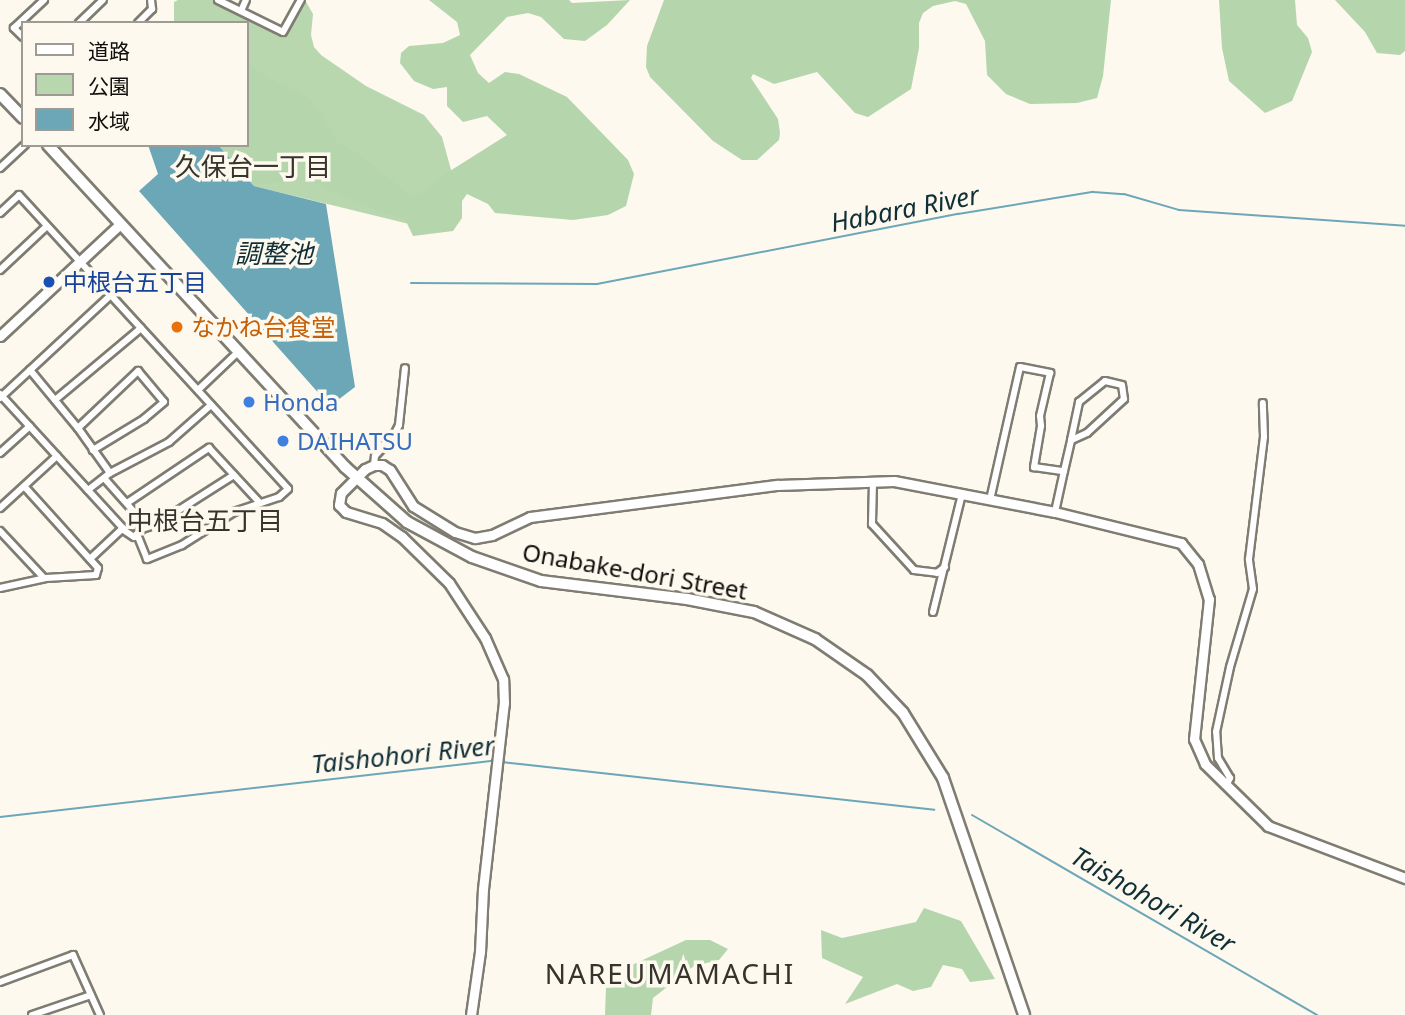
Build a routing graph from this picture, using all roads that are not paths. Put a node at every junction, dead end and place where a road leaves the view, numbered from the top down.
1 (44, 0) edge
2 (103, 0) edge
3 (151, 0) edge
4 (218, 0) edge
5 (246, 0) edge
6 (301, 0) edge
7 (241, 11) junction
8 (21, 21) edge
9 (21, 21) edge
10 (81, 21) edge
11 (140, 21) edge
12 (21, 34) edge
13 (0, 94) edge
14 (21, 116) edge
15 (23, 147) edge
16 (50, 147) edge
17 (0, 168) edge
18 (0, 213) edge
19 (120, 224) junction
20 (47, 226) junction
21 (80, 262) junction
22 (0, 270) edge
23 (111, 295) junction
24 (141, 328) junction
25 (0, 336) edge
26 (238, 352) junction
27 (404, 368) dead end
28 (30, 370) junction
29 (198, 390) junction
30 (1, 396) edge
31 (55, 400) junction
32 (1263, 403) dead end
33 (211, 405) junction
34 (30, 426) junction
35 (78, 428) junction
36 (1071, 440) junction
37 (93, 450) junction
38 (0, 453) edge
39 (57, 456) junction
40 (374, 465) junction
41 (1064, 471) junction
42 (234, 475) junction
43 (107, 476) junction
44 (355, 478) junction
45 (873, 482) junction
46 (24, 486) junction
47 (88, 489) junction
48 (962, 494) junction
49 (990, 500) junction
50 (259, 502) junction
51 (128, 503) junction
52 (0, 508) edge
53 (1055, 512) junction
54 (122, 529) junction
55 (0, 531) edge
56 (140, 531) junction
57 (90, 559) junction
58 (945, 567) junction
59 (44, 578) junction
60 (0, 588) edge
61 (933, 612) dead end
62 (1226, 787) junction
63 (1405, 878) edge
64 (0, 982) edge
65 (91, 995) junction
66 (32, 1015) edge
67 (100, 1015) edge
68 (471, 1015) edge
69 (1024, 1015) edge

1 - 9 street
2 - 10 street
3 - 11 street
4 - 7 street
5 - 7 street
6 - 7 street
8 - 12 street
13 - 14 main road
15 - 17 street
16 - 19 main road, Onabake-dori Street
18 - 20 street
19 - 21 street
19 - 26 main road, Onabake-dori Street
20 - 21 street
20 - 22 street
21 - 23 street
21 - 25 street
23 - 24 street
23 - 28 street
24 - 29 street
24 - 31 street
26 - 29 street
26 - 44 main road, Onabake-dori Street
27 - 40 street
28 - 30 street
28 - 31 street
29 - 33 street
30 - 34 street
31 - 35 street
32 - 62 street
33 - 43 street
33 - 50 street
34 - 38 street
34 - 39 street
35 - 37 street
35 - 37 street
36 - 36 street
36 - 41 street
37 - 43 street
39 - 46 street
39 - 47 street
40 - 44 street
40 - 45 street
41 - 49 street
41 - 53 street
42 - 50 street
42 - 51 street
42 - 56 street
43 - 47 street
43 - 51 street
44 - 68 street
44 - 69 main road, Onabake-dori Street
45 - 48 street
45 - 58 street
46 - 52 street
46 - 57 street
47 - 54 street
48 - 49 street
48 - 58 street
49 - 53 street
50 - 56 street
51 - 56 street
53 - 62 street
54 - 56 street
54 - 57 street
55 - 59 street
57 - 59 street
58 - 61 street
59 - 60 street
62 - 63 street
64 - 65 street
65 - 66 street
65 - 67 street

